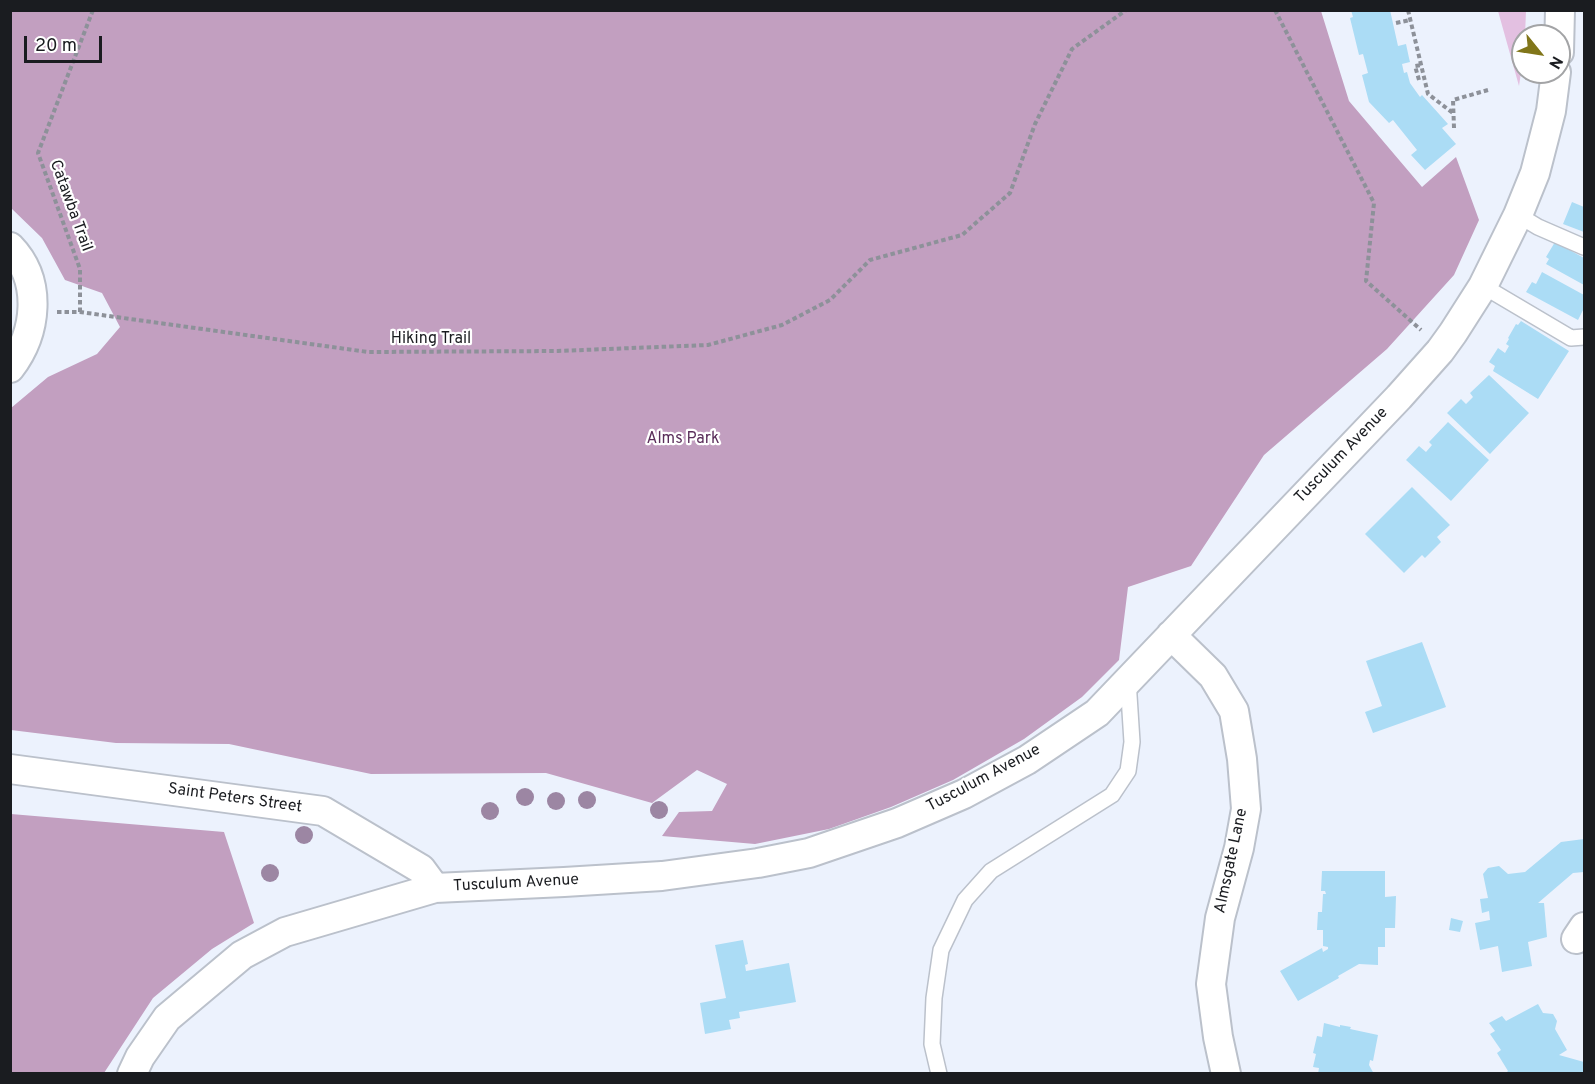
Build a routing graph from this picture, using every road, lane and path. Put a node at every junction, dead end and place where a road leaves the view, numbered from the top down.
1 (93, 10) edge
2 (1126, 10) edge
3 (1275, 10) edge
4 (1408, 10) edge
5 (1410, 20) junction
6 (1396, 23) dead end
7 (1421, 65) junction
8 (1419, 80) dead end
9 (1554, 84) edge
10 (1488, 90) dead end
11 (1453, 113) junction
12 (1454, 128) dead end
13 (1518, 215) junction
14 (10, 247) edge
15 (1584, 248) edge
16 (1483, 286) junction
17 (80, 312) joint
18 (1413, 322) dead end
19 (1584, 337) edge
20 (10, 368) edge
21 (1171, 635) junction
22 (1128, 680) junction
23 (10, 769) edge
24 (435, 888) junction
25 (132, 1074) edge
26 (939, 1074) edge
27 (1226, 1074) edge

1 - 17 path, Catawba Trail
2 - 17 path, Hiking Trail
3 - 18 path
4 - 5 path
5 - 6 path
5 - 7 path
7 - 8 path
7 - 11 path
9 - 13 street, Tusculum Avenue
10 - 11 path
11 - 12 path
13 - 15 lane
13 - 16 street, Tusculum Avenue
14 - 20 street
16 - 19 lane
16 - 21 street, Tusculum Avenue
21 - 22 street, Tusculum Avenue
21 - 27 street, Almsgate Lane
22 - 24 street, Tusculum Avenue
22 - 26 lane
23 - 24 street, Saint Peters Street
24 - 25 street, Tusculum Avenue

